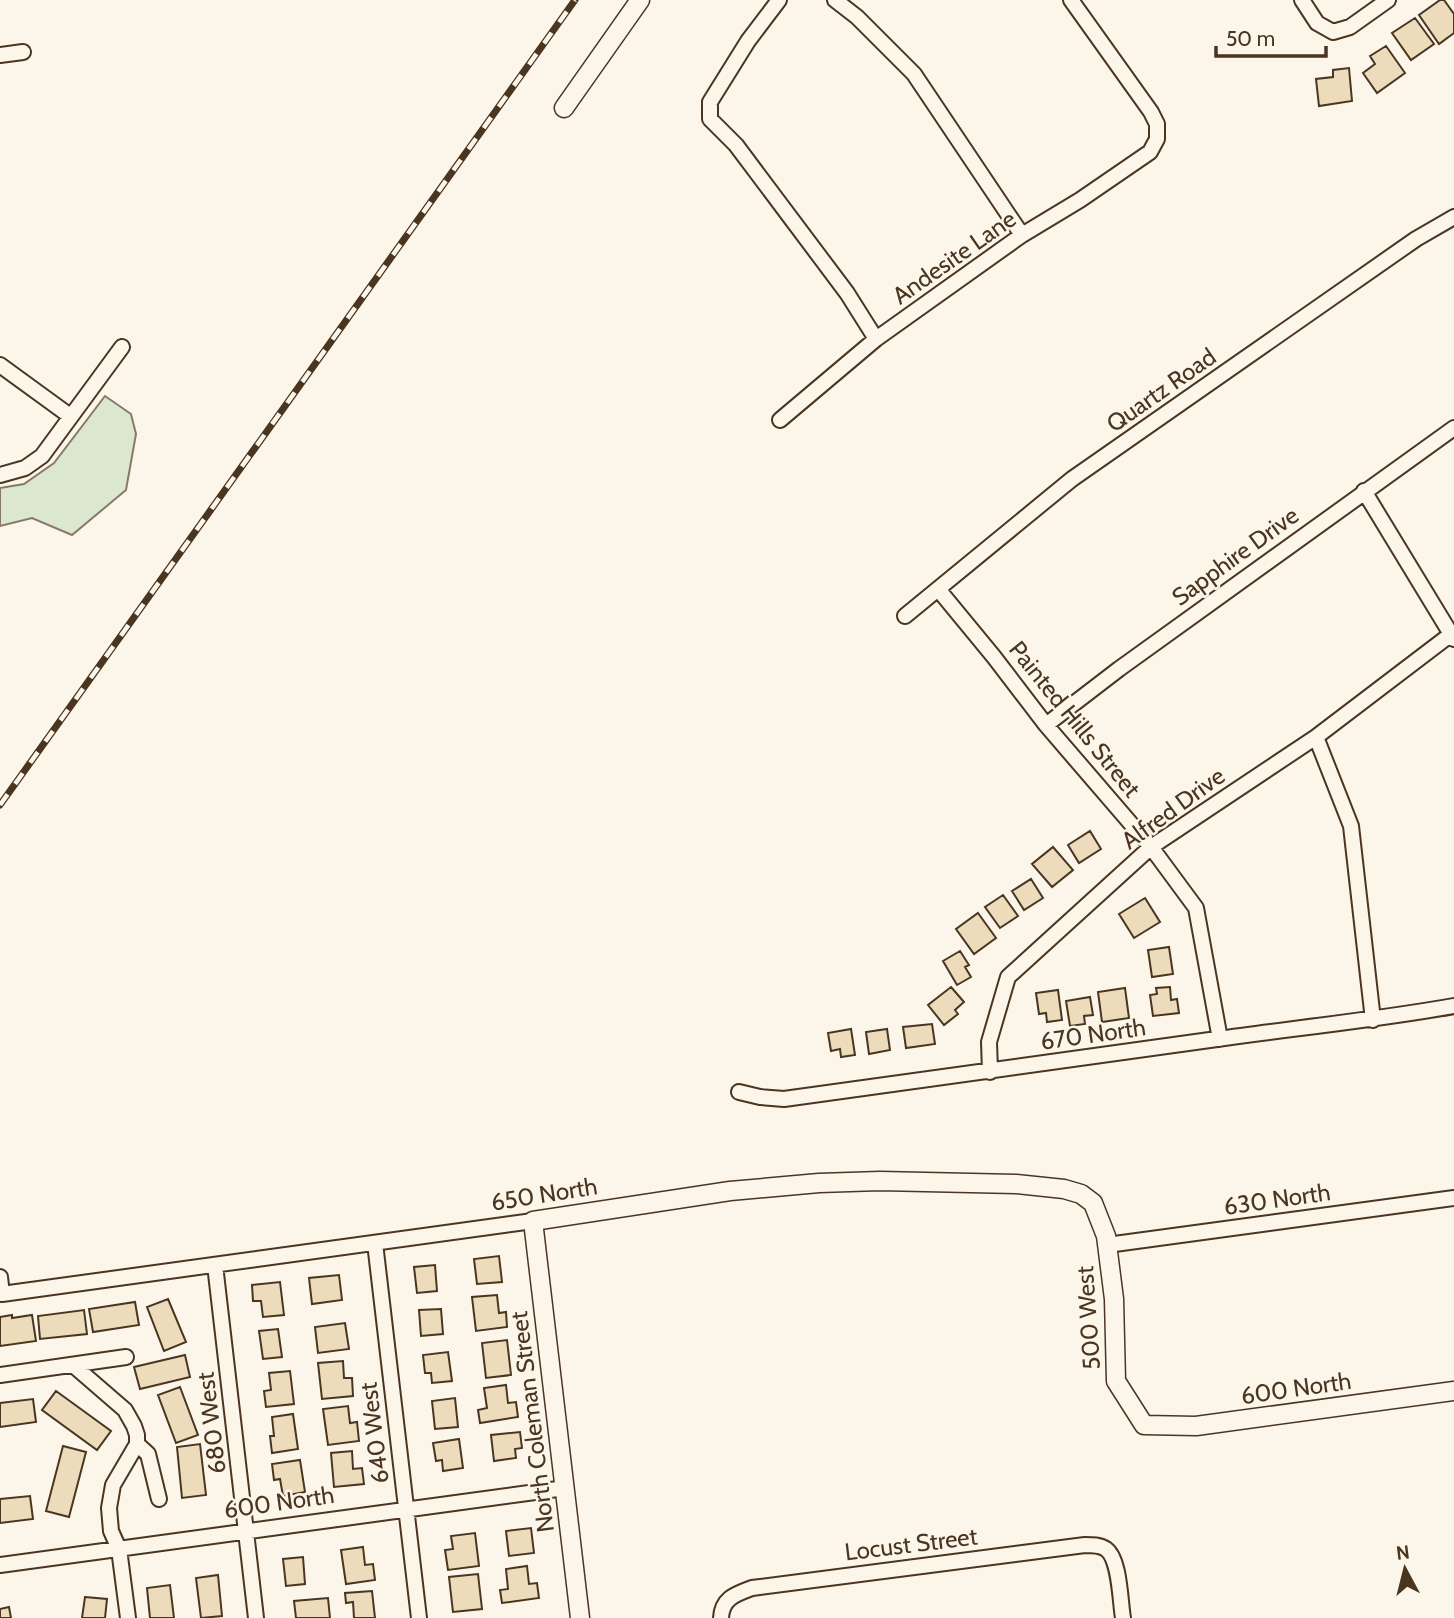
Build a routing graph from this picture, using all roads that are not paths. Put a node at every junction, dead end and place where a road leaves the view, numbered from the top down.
1 (640, 0) edge
2 (779, 0) edge
3 (835, 0) edge
4 (1070, 0) edge
5 (1302, 0) edge
6 (1388, 0) edge
7 (23, 52) dead end
8 (0, 55) edge
9 (564, 108) dead end
10 (1454, 217) edge
11 (1022, 235) junction
12 (876, 339) junction
13 (121, 347) dead end
14 (0, 365) edge
15 (70, 416) junction
16 (780, 420) dead end
17 (1454, 428) edge
18 (0, 475) edge
19 (1364, 491) junction
20 (938, 589) junction
21 (905, 616) dead end
22 (1453, 635) edge
23 (1046, 725) junction
24 (1315, 737) junction
25 (1151, 847) junction
26 (1454, 1006) edge
27 (1373, 1020) junction
28 (1220, 1039) junction
29 (990, 1072) junction
30 (739, 1092) dead end
31 (1454, 1198) edge
32 (1093, 1203) joint
33 (533, 1221) junction
34 (375, 1243) junction
35 (1107, 1245) junction
36 (215, 1265) junction
37 (0, 1277) edge
38 (126, 1357) dead end
39 (74, 1364) junction
40 (0, 1375) edge
41 (1454, 1391) edge
42 (1144, 1425) joint
43 (137, 1444) junction
44 (565, 1488) junction
45 (159, 1499) dead end
46 (406, 1510) junction
47 (246, 1532) junction
48 (119, 1549) junction
49 (0, 1565) edge
50 (128, 1618) edge
51 (256, 1618) edge
52 (419, 1618) edge
53 (580, 1618) edge
54 (721, 1618) edge
55 (1123, 1618) edge

1 - 9 street
2 - 12 street
3 - 11 street
4 - 11 street, Andesite Lane
5 - 6 street
7 - 8 street
10 - 20 street, Quartz Road
11 - 12 street, Andesite Lane
12 - 16 street, Andesite Lane
13 - 15 street
14 - 15 street
15 - 18 street
17 - 19 street, Sapphire Drive
19 - 22 street
19 - 23 street, Sapphire Drive
20 - 21 street, Quartz Road
20 - 23 street, Painted Hills Street
22 - 24 street, Alfred Drive
23 - 25 street, Painted Hills Street
24 - 25 street, Alfred Drive
24 - 27 street
25 - 28 street, Painted Hills Street
25 - 29 street, Alfred Drive
26 - 27 street, 670 North
27 - 28 street, 670 North
28 - 29 street, 670 North
29 - 30 street, 670 North
31 - 35 street, 630 North
32 - 33 street, 650 North
32 - 35 street, 500 West
33 - 34 street, 650 North
33 - 44 street, North Coleman Street
34 - 36 street, 650 North
34 - 46 street, 640 West
35 - 42 street, 500 West
36 - 37 street, 650 North
36 - 47 street, 680 West
38 - 39 street
39 - 40 street
39 - 43 street
41 - 42 street, 600 North
43 - 45 street
43 - 48 street
44 - 46 street, 600 North
44 - 53 street, North Coleman Street
46 - 47 street, 600 North
46 - 52 street, 640 West
47 - 48 street, 600 North
47 - 51 street, 680 West
48 - 49 street, 600 North
48 - 50 street
54 - 55 street, Locust Street

